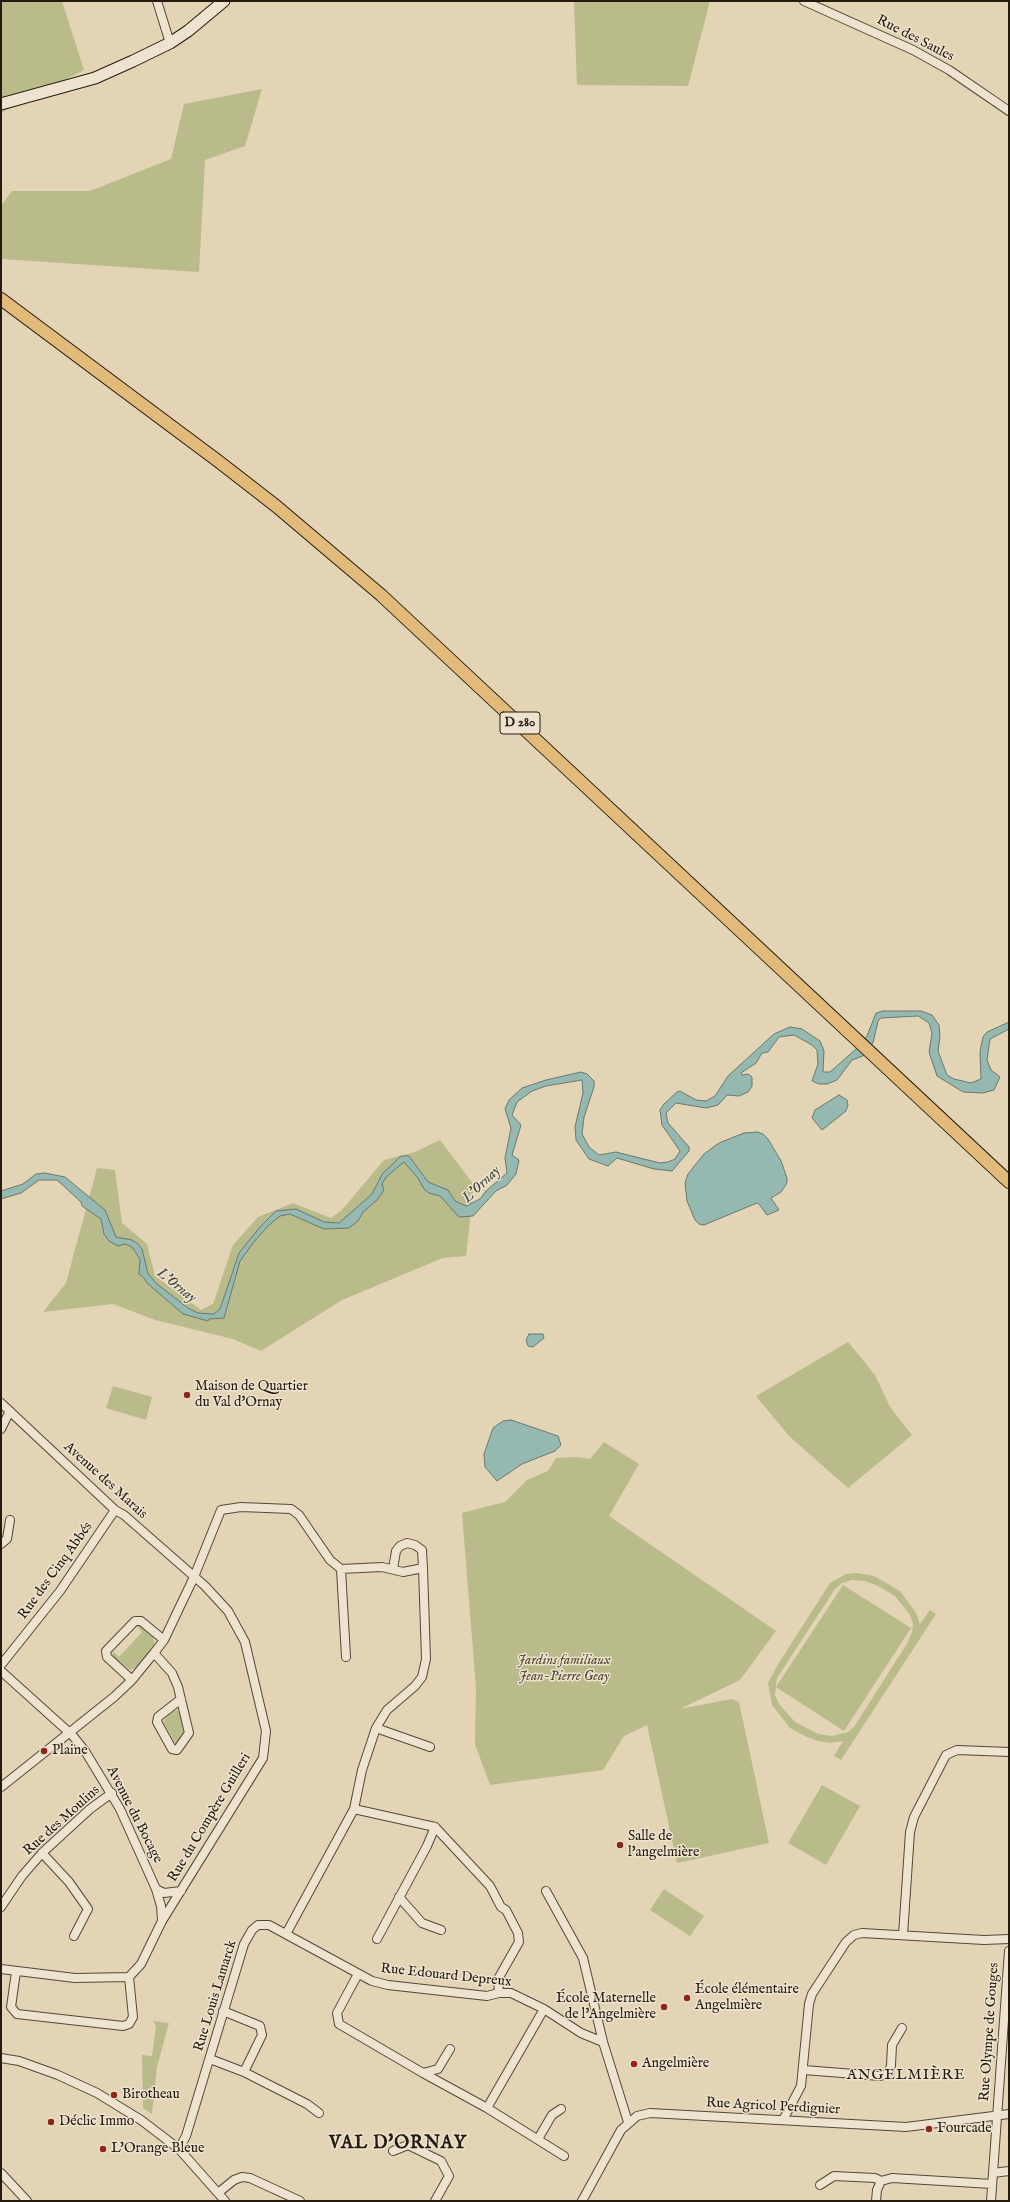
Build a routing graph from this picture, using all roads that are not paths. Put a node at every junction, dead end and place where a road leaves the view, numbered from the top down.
1 (157, 1) edge
2 (224, 1) edge
3 (804, 1) edge
4 (170, 43) junction
5 (1, 104) edge
6 (1009, 111) edge
7 (1, 299) edge
8 (1009, 1182) edge
9 (1, 1403) edge
10 (10, 1411) junction
11 (1, 1429) edge
12 (115, 1510) junction
13 (10, 1520) dead end
14 (1, 1544) edge
15 (423, 1568) junction
16 (341, 1569) junction
17 (393, 1569) junction
18 (194, 1577) junction
19 (164, 1640) junction
20 (154, 1653) junction
21 (346, 1657) dead end
22 (1, 1665) edge
23 (1, 1671) edge
24 (132, 1680) junction
25 (181, 1700) junction
26 (376, 1728) junction
27 (68, 1732) junction
28 (430, 1747) dead end
29 (1009, 1752) edge
30 (1, 1787) edge
31 (112, 1794) junction
32 (354, 1809) junction
33 (435, 1827) junction
34 (42, 1853) junction
35 (156, 1889) junction
36 (546, 1891) dead end
37 (181, 1892) junction
38 (399, 1897) junction
39 (1, 1907) edge
40 (162, 1921) junction
41 (441, 1930) dead end
42 (286, 1934) junction
43 (904, 1935) junction
44 (74, 1936) dead end
45 (377, 1939) dead end
46 (1009, 1939) edge
47 (1009, 1951) edge
48 (1, 1969) edge
49 (16, 1972) junction
50 (358, 1974) junction
51 (129, 1977) junction
52 (499, 1993) junction
53 (544, 2009) junction
54 (223, 2011) junction
55 (902, 2028) dead end
56 (604, 2042) junction
57 (450, 2048) dead end
58 (1, 2058) edge
59 (210, 2059) junction
60 (804, 2070) junction
61 (244, 2072) junction
62 (423, 2073) junction
63 (487, 2108) junction
64 (561, 2109) dead end
65 (319, 2113) dead end
66 (1009, 2114) edge
67 (996, 2116) junction
68 (783, 2120) junction
69 (628, 2122) junction
70 (538, 2139) junction
71 (179, 2149) junction
72 (393, 2151) dead end
73 (564, 2156) dead end
74 (1009, 2170) edge
75 (1, 2173) edge
76 (994, 2173) junction
77 (881, 2181) junction
78 (992, 2184) junction
79 (820, 2185) dead end
80 (218, 2193) junction
81 (27, 2201) edge
82 (224, 2201) edge
83 (300, 2201) edge
84 (435, 2201) edge
85 (582, 2201) edge
86 (876, 2201) edge
87 (991, 2201) edge

1 - 4 street
2 - 4 street
3 - 6 street, Rue des Saules
4 - 5 street
7 - 8 main road, D 280
9 - 10 street, Avenue des Marais
10 - 11 street
10 - 12 street, Avenue des Marais
12 - 18 street, Avenue des Marais
12 - 22 street, Rue des Cinq Abbés
13 - 14 street
15 - 17 street
15 - 17 street
15 - 26 street
16 - 17 street
16 - 18 street
16 - 21 street
18 - 19 street
18 - 37 street, Rue du Compère Guilleri
19 - 20 street
19 - 24 street
20 - 24 street
20 - 25 street
23 - 27 street, Avenue du Bocage
24 - 27 street
25 - 25 street
26 - 28 street
26 - 32 street
27 - 30 street
27 - 31 street, Avenue du Bocage
29 - 43 street
31 - 34 street, Rue des Moulins
31 - 35 street, Avenue du Bocage
32 - 33 street
32 - 42 street
33 - 38 street
33 - 52 street
34 - 39 street, Rue des Moulins
34 - 44 street
35 - 37 street
35 - 40 street, Avenue du Bocage
36 - 56 street
37 - 40 street, Rue du Compère Guilleri
38 - 41 street
38 - 45 street
40 - 51 street
42 - 50 street, Rue Edouard Depreux
42 - 54 street, Rue Louis Lamarck
43 - 46 street
43 - 60 street
47 - 67 street, Rue Olympe de Gouges
48 - 49 street
49 - 51 street
49 - 51 street
50 - 52 street, Rue Edouard Depreux
50 - 62 street
52 - 53 street, Rue Edouard Depreux
53 - 56 street, Rue Edouard Depreux
53 - 63 street
54 - 59 street, Rue Louis Lamarck
54 - 61 street
55 - 60 street
56 - 69 street
57 - 62 street
58 - 71 street
59 - 61 street
59 - 71 street, Rue Louis Lamarck
60 - 68 street
61 - 65 street
62 - 63 street
63 - 70 street
64 - 70 street
66 - 67 street, Rue Agricol Perdiguier
67 - 68 street, Rue Agricol Perdiguier
67 - 76 street, Rue Olympe de Gouges
68 - 69 street, Rue Agricol Perdiguier
69 - 85 street, Rue Agricol Perdiguier
70 - 73 street
71 - 80 street
72 - 84 street
74 - 76 street
75 - 81 street
76 - 78 street, Rue Olympe de Gouges
77 - 78 street
77 - 79 street
77 - 86 street
78 - 87 street, Rue Olympe de Gouges
80 - 82 street
80 - 83 street

